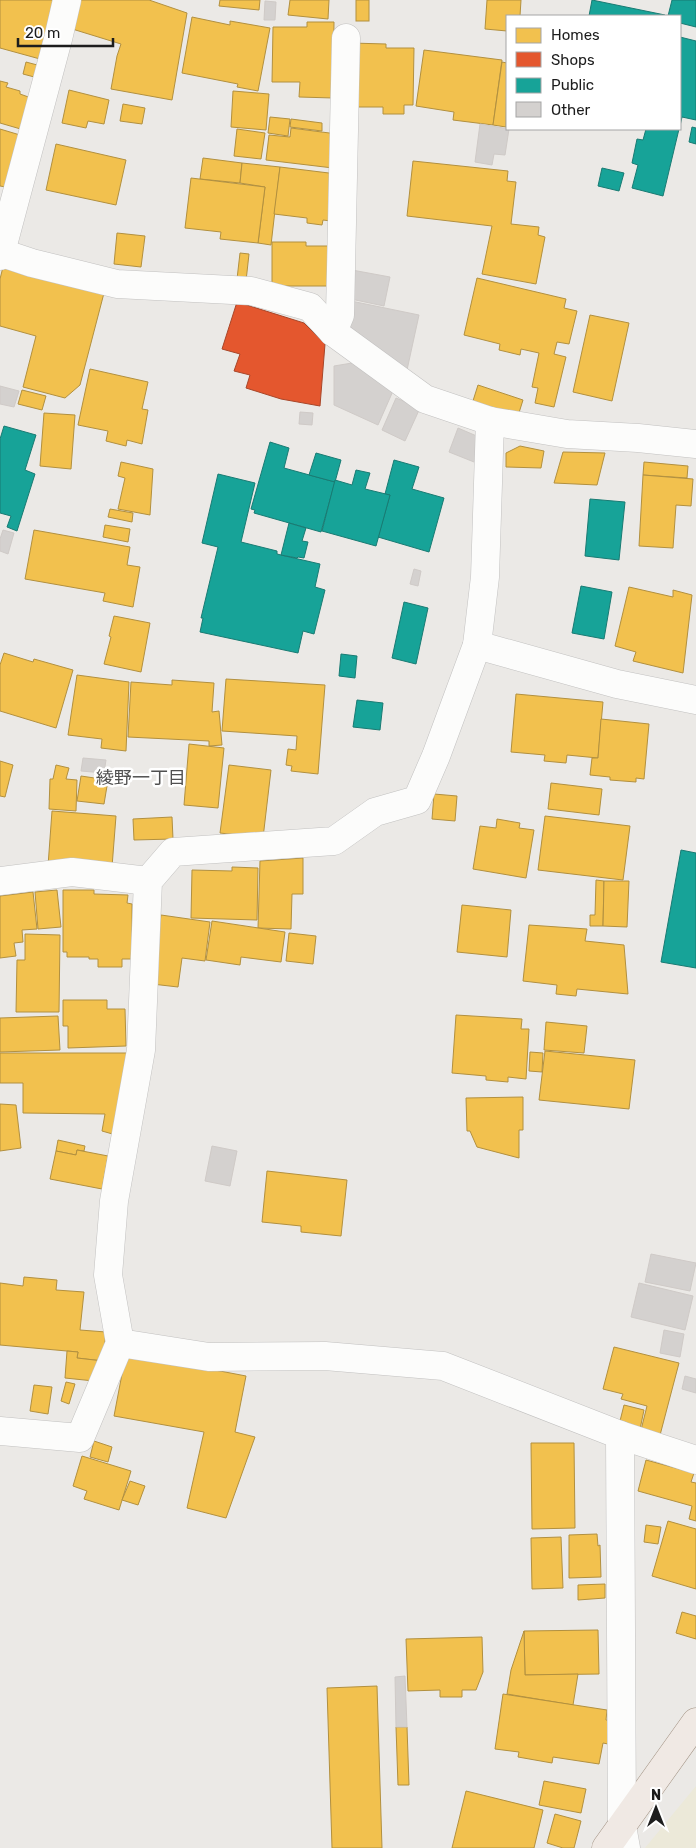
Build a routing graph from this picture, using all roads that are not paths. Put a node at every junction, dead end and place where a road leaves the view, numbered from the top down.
1 (67, 0) edge
2 (346, 38) dead end
3 (1, 255) edge
4 (333, 332) junction
5 (490, 422) junction
6 (696, 444) edge
7 (477, 645) junction
8 (696, 700) edge
9 (0, 881) edge
10 (148, 881) junction
11 (120, 1343) junction
12 (0, 1431) edge
13 (620, 1435) junction
14 (696, 1460) edge
15 (696, 1722) edge
16 (686, 1749) edge
17 (624, 1837) edge
18 (606, 1848) edge

1 - 3 street
2 - 4 street
3 - 4 street
4 - 5 street
5 - 6 street
5 - 7 street
7 - 8 street
7 - 10 street
9 - 10 street
10 - 11 street
11 - 12 street
11 - 13 street
13 - 14 street
13 - 17 street
15 - 16 main road
16 - 17 main road
17 - 18 main road

